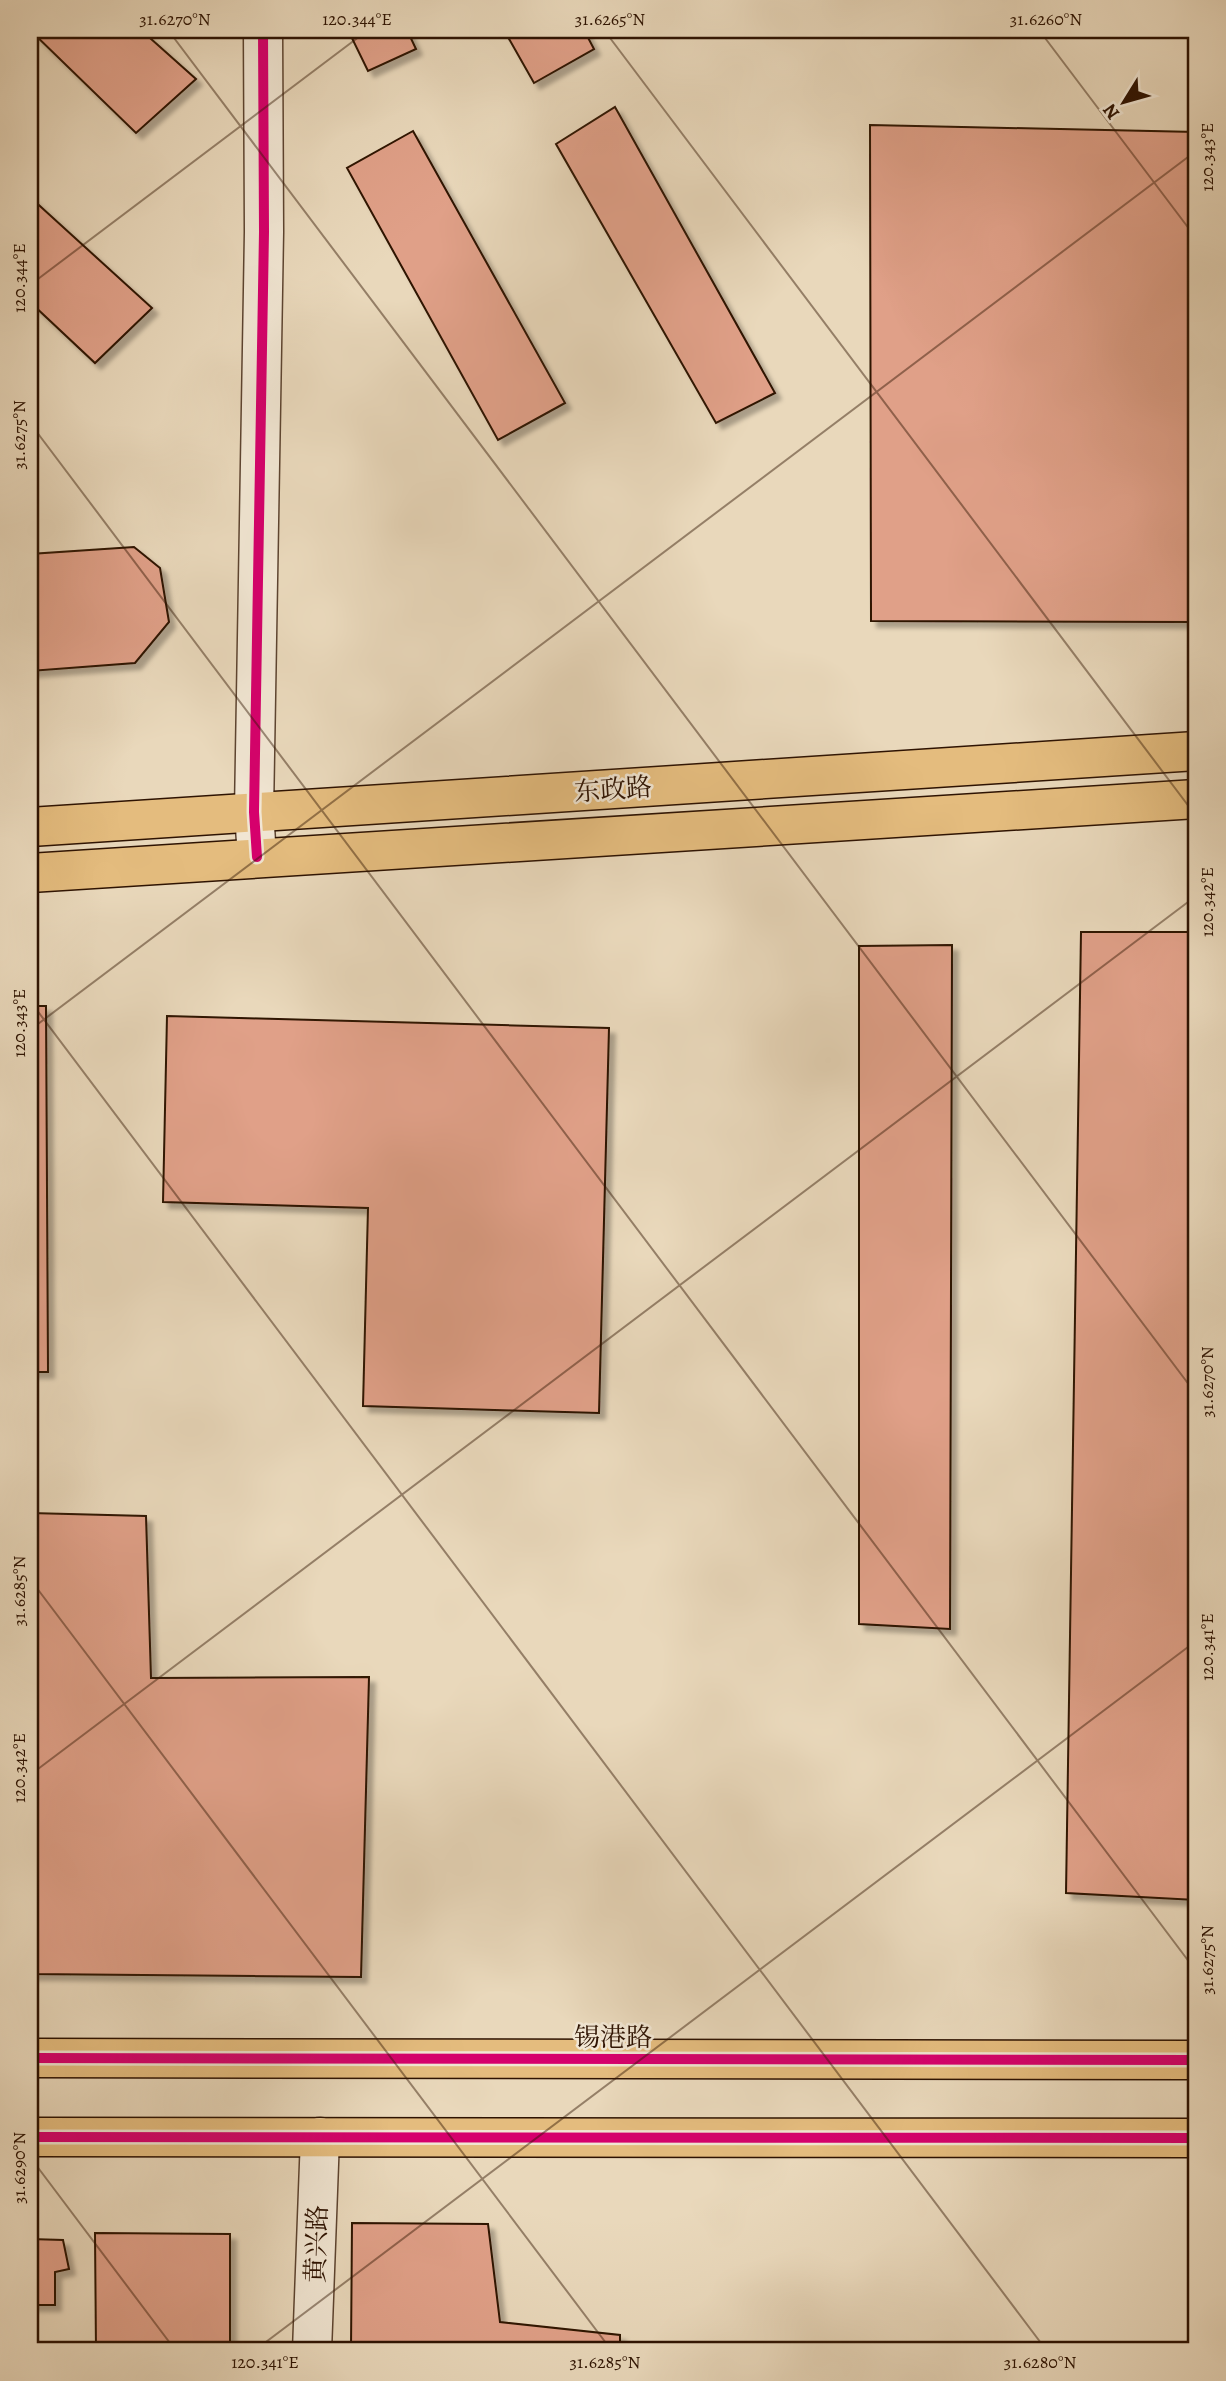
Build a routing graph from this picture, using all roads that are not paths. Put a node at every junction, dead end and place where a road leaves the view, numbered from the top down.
1 (263, 30) edge
2 (1196, 751) edge
3 (1196, 799) edge
4 (254, 811) junction
5 (30, 827) edge
6 (257, 857) junction
7 (30, 873) edge
8 (30, 2058) edge
9 (1196, 2060) edge
10 (30, 2137) edge
11 (320, 2137) junction
12 (1196, 2138) edge
13 (312, 2351) edge

1 - 4 street
2 - 4 main road, 东政路
3 - 6 main road, 东政路
4 - 5 main road, 东政路
4 - 6 street
6 - 7 main road, 东政路
8 - 9 main road, 锡港路
10 - 11 main road
11 - 12 main road
11 - 13 street, 黄兴路

